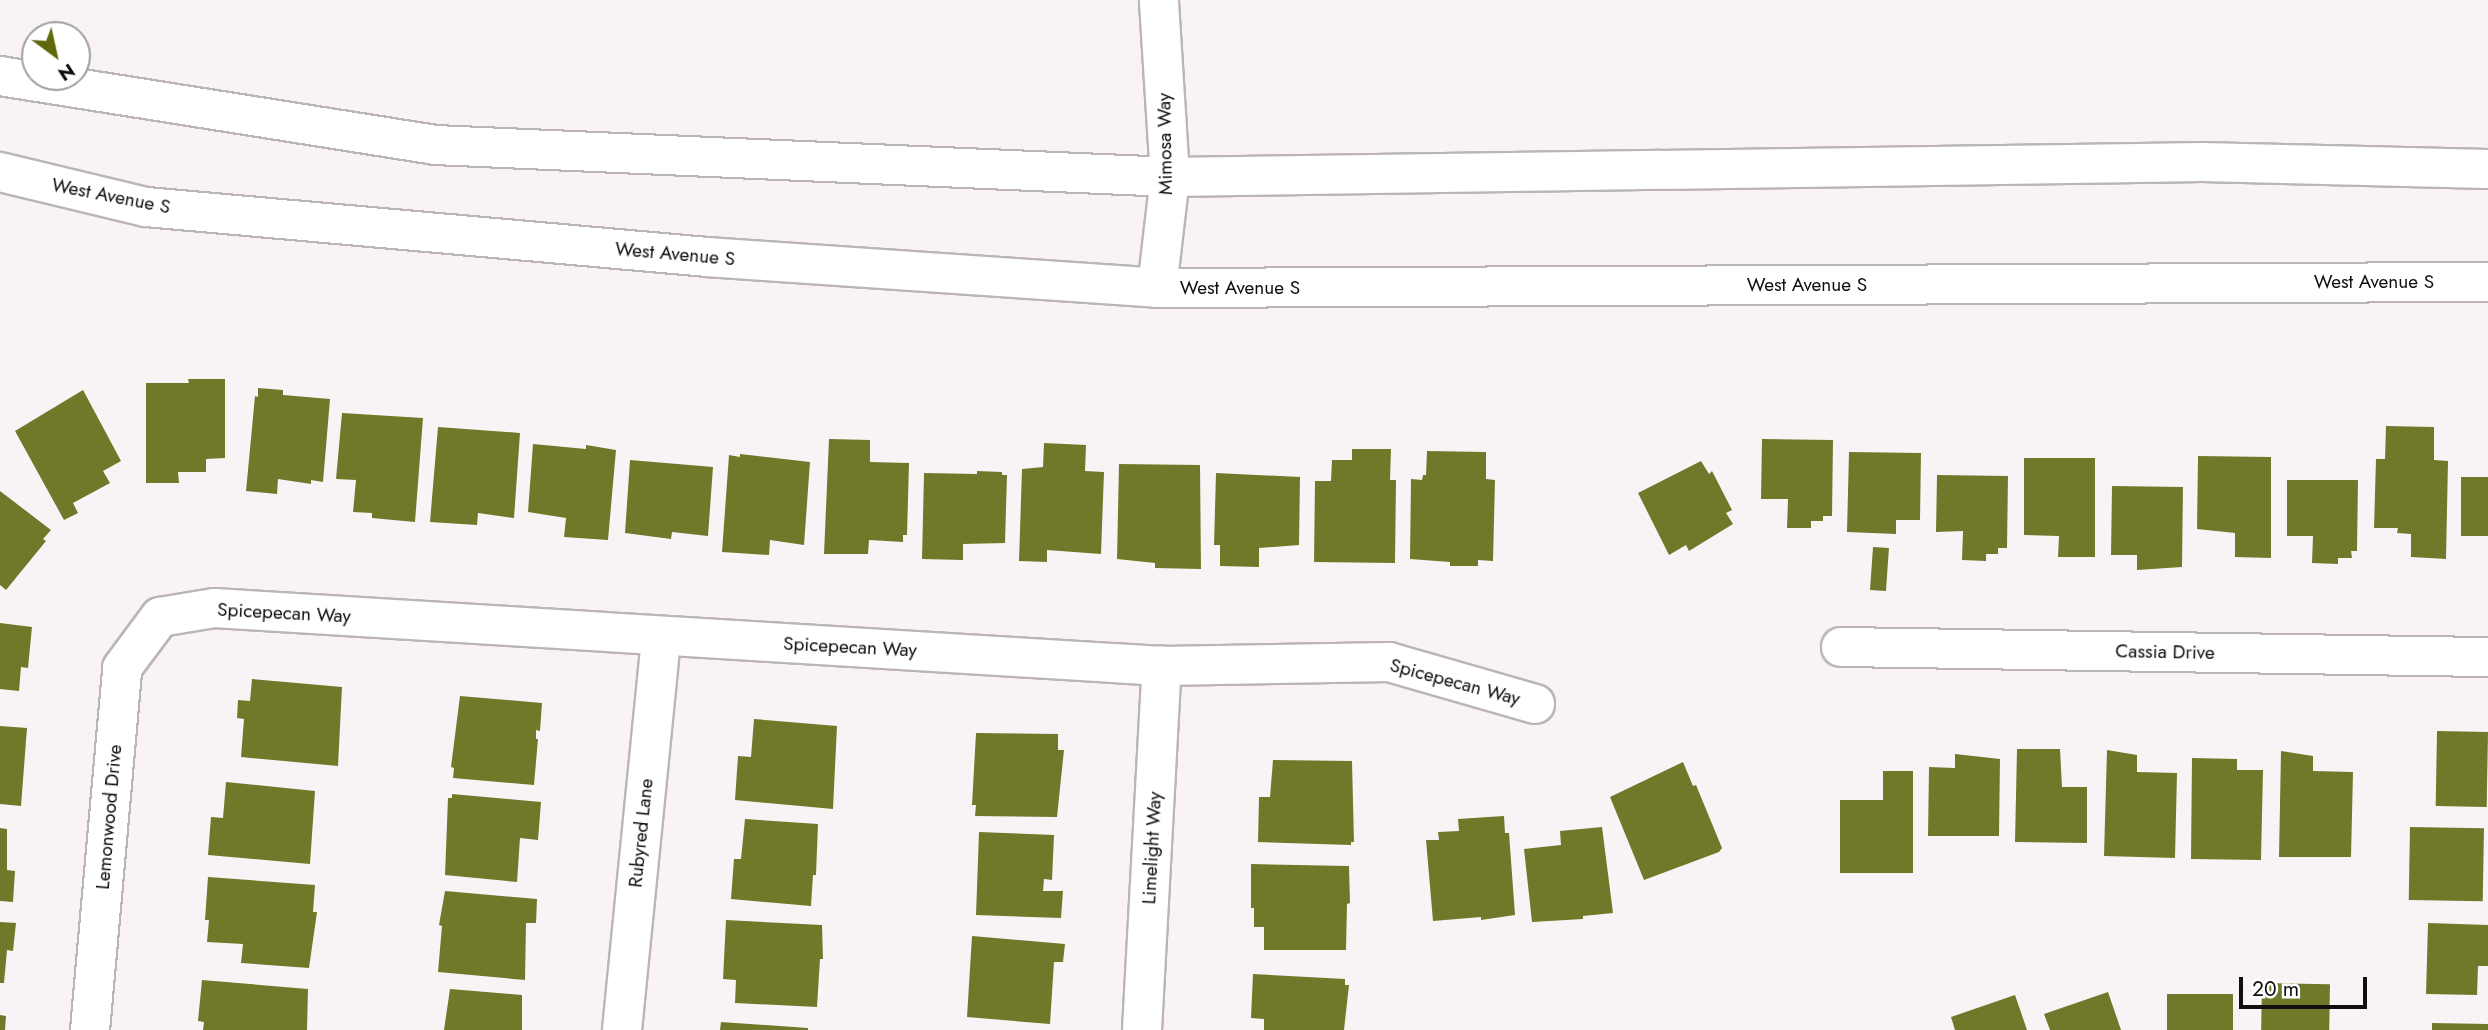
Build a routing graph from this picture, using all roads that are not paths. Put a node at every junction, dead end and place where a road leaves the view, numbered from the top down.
1 (1159, 0) edge
2 (0, 76) edge
3 (2488, 169) edge
4 (0, 172) edge
5 (1170, 177) junction
6 (2488, 282) edge
7 (1157, 288) junction
8 (160, 617) joint
9 (661, 636) junction
10 (1842, 647) dead end
11 (2488, 657) edge
12 (1163, 666) junction
13 (1535, 704) dead end
14 (90, 1030) edge
15 (622, 1030) edge
16 (1142, 1030) edge

1 - 5 street, Mimosa Way
2 - 5 street
3 - 5 street
4 - 7 street, West Avenue S
5 - 7 street, Mimosa Way
6 - 7 street, West Avenue S
8 - 9 street, Spicepecan Way
8 - 14 street, Lemonwood Drive
9 - 12 street, Spicepecan Way
9 - 15 street, Rubyred Lane
10 - 11 street, Cassia Drive
12 - 13 street, Spicepecan Way
12 - 16 street, Limelight Way

